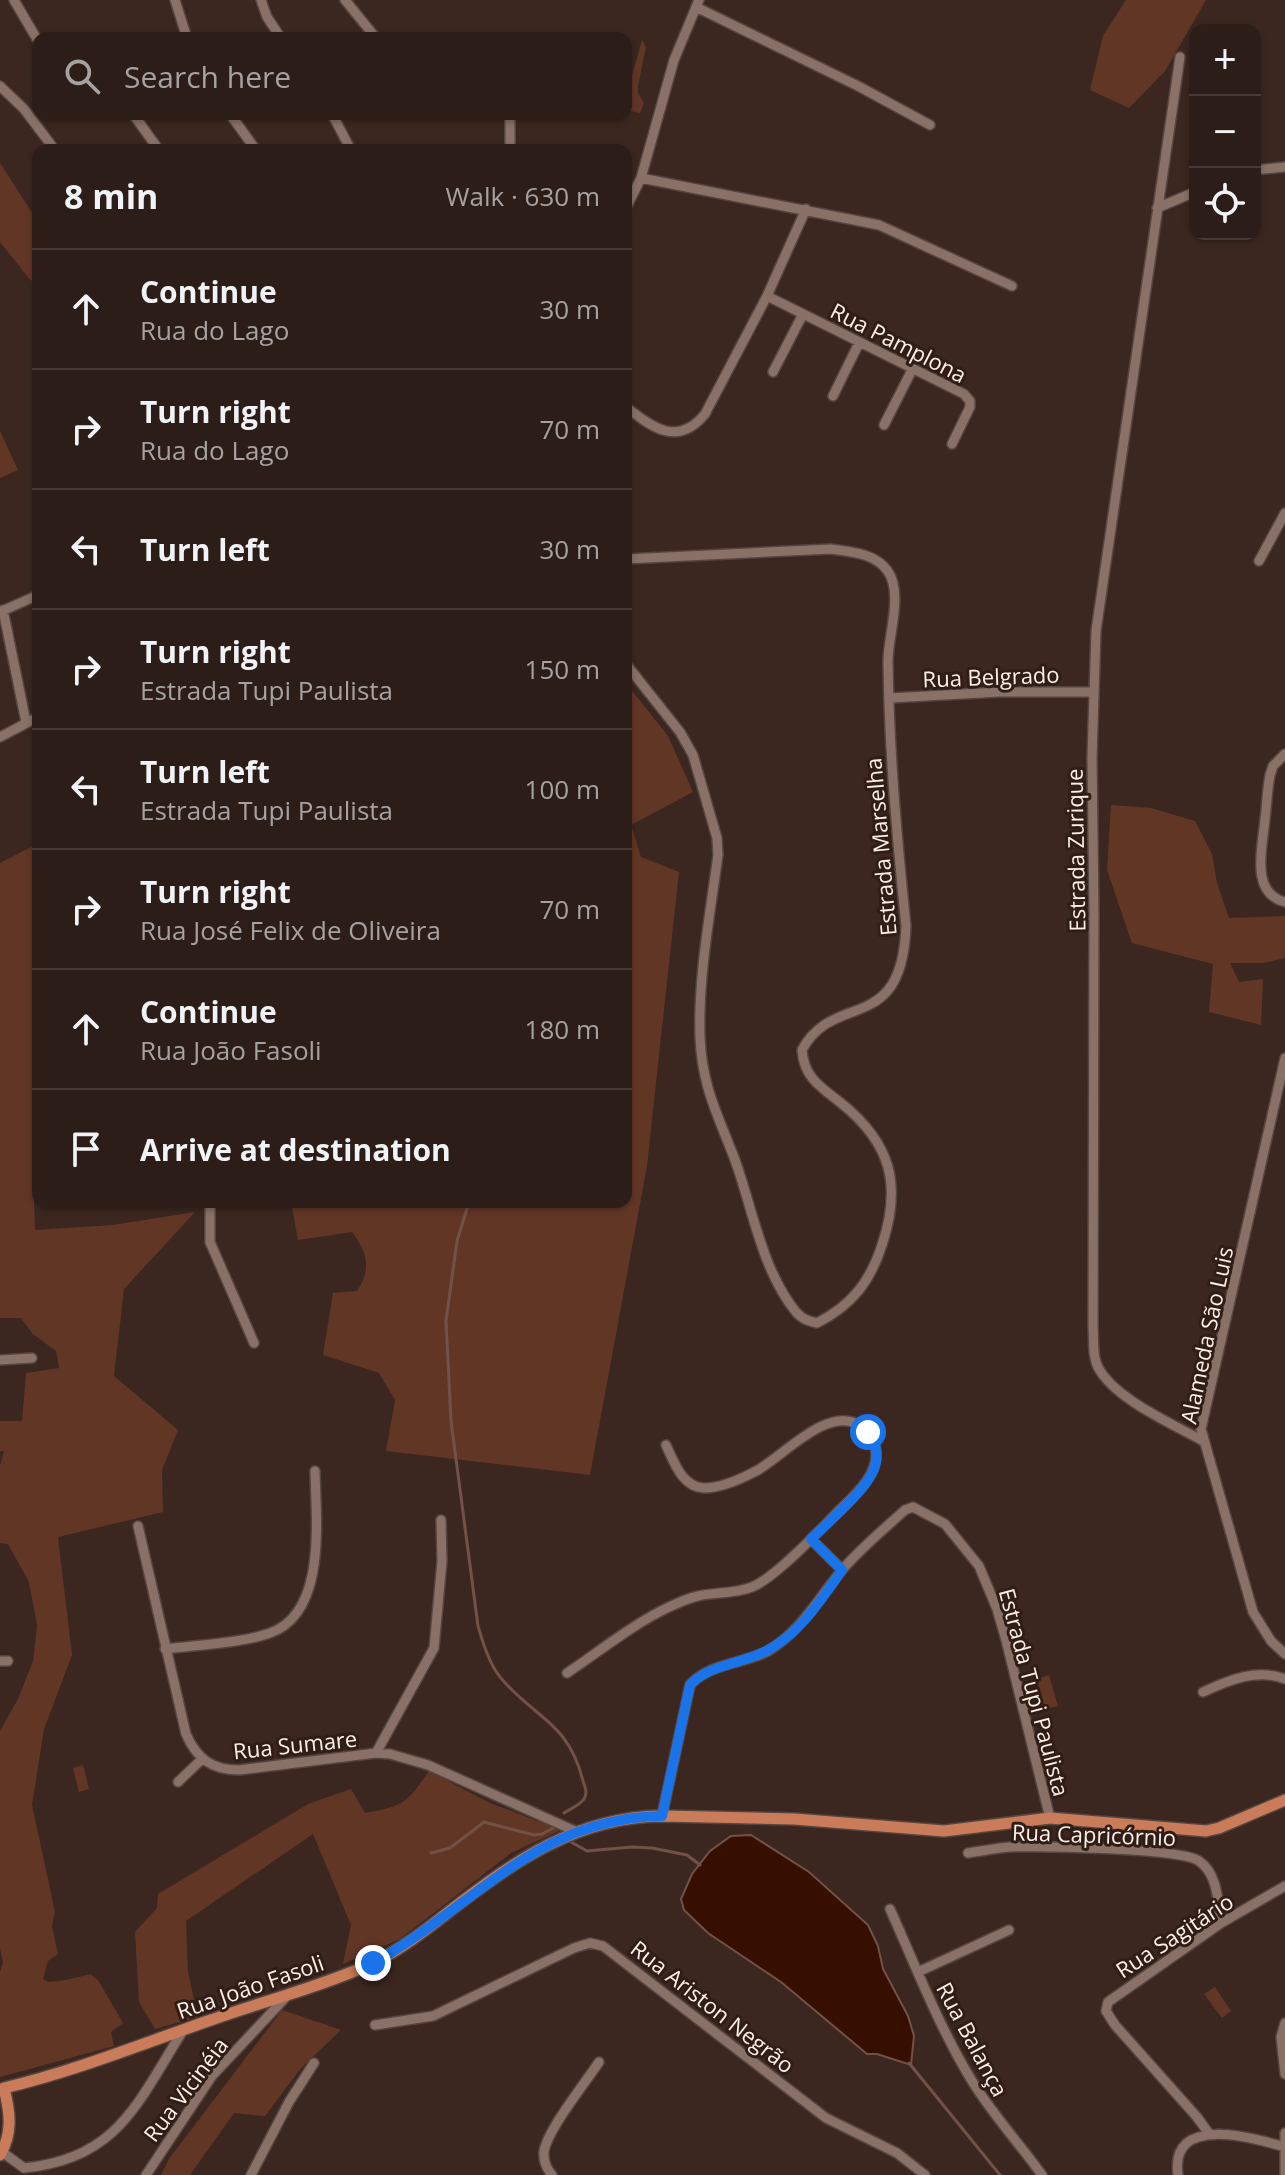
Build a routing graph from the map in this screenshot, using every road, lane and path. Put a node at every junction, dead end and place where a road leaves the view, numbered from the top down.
1 (14, 0) edge
2 (175, 0) edge
3 (261, 0) edge
4 (345, 0) edge
5 (698, 4) edge
6 (33, 32) edge
7 (185, 32) edge
8 (277, 32) edge
9 (371, 32) edge
10 (1180, 57) dead end
11 (0, 86) edge
12 (32, 120) edge
13 (32, 120) edge
14 (137, 120) edge
15 (234, 120) edge
16 (335, 120) edge
17 (510, 120) edge
18 (930, 125) dead end
19 (50, 144) edge
20 (155, 144) edge
21 (252, 144) edge
22 (348, 144) edge
23 (510, 144) edge
24 (1285, 167) edge
25 (1261, 169) edge
26 (641, 178) junction
27 (1189, 195) edge
28 (632, 196) edge
29 (1157, 208) junction
30 (806, 209) junction
31 (1012, 286) dead end
32 (767, 296) junction
33 (803, 314) junction
34 (859, 343) junction
35 (912, 370) junction
36 (773, 372) dead end
37 (833, 396) dead end
38 (632, 411) edge
39 (884, 425) dead end
40 (952, 444) dead end
41 (1285, 513) edge
42 (632, 559) edge
43 (1259, 561) dead end
44 (32, 598) edge
45 (2, 611) edge
46 (632, 672) edge
47 (1093, 692) junction
48 (890, 698) junction
49 (32, 720) edge
50 (26, 722) junction
51 (0, 737) edge
52 (1285, 754) edge
53 (1285, 902) edge
54 (1285, 1058) edge
55 (1280, 1105) edge
56 (210, 1208) edge
57 (254, 1343) dead end
58 (32, 1358) dead end
59 (0, 1360) edge
60 (1203, 1441) junction
61 (666, 1445) dead end
62 (315, 1471) dead end
63 (441, 1520) dead end
64 (138, 1526) dead end
65 (811, 1539) junction
66 (842, 1570) junction
67 (165, 1649) junction
68 (1285, 1654) edge
69 (567, 1673) dead end
70 (1285, 1679) edge
71 (1203, 1692) dead end
72 (376, 1753) junction
73 (202, 1759) junction
74 (178, 1782) dead end
75 (1285, 1800) edge
76 (662, 1816) junction
77 (1050, 1818) junction
78 (575, 1831) junction
79 (968, 1853) dead end
80 (1285, 1886) edge
81 (890, 1909) dead end
82 (1221, 1923) junction
83 (1009, 1930) dead end
84 (918, 1972) junction
85 (291, 1993) junction
86 (1285, 2023) edge
87 (375, 2025) dead end
88 (184, 2029) junction
89 (599, 2062) dead end
90 (314, 2063) dead end
91 (1285, 2074) edge
92 (2, 2089) edge
93 (1285, 2133) edge
94 (1210, 2135) junction
95 (1284, 2147) edge
96 (1, 2153) edge
97 (24, 2172) edge
98 (146, 2175) edge
99 (251, 2175) edge
100 (552, 2175) edge
101 (925, 2175) edge
102 (1042, 2175) edge
103 (1178, 2175) edge
104 (1285, 2175) edge

1 - 6 street
2 - 7 street
3 - 8 street
4 - 9 street
5 - 18 street
5 - 26 street
10 - 29 street, Estrada Zurique
11 - 13 street
12 - 19 street
14 - 20 street
15 - 21 street
16 - 22 street
17 - 23 street
24 - 25 street
26 - 28 street
26 - 30 street
27 - 29 street
29 - 47 street, Estrada Zurique
30 - 31 street
30 - 32 street
32 - 33 street, Rua Pamplona
32 - 38 street
33 - 34 street, Rua Pamplona
33 - 36 street
34 - 35 street, Rua Pamplona
34 - 37 street
35 - 39 street
35 - 40 street, Rua Pamplona
41 - 43 street
42 - 48 street, Estrada Marselha
44 - 45 street
45 - 50 street
46 - 48 street, Estrada Marselha
47 - 48 street, Rua Belgrado
47 - 60 street, Estrada Zurique
49 - 50 street
50 - 51 street
52 - 53 street
54 - 55 street, Alameda São Luis
55 - 60 street, Alameda São Luis
56 - 57 street
58 - 59 street
60 - 68 street, Alameda São Luis
61 - 65 street
62 - 67 street
63 - 72 street
64 - 67 street, Rua Sumare
65 - 66 street
65 - 69 street
66 - 76 street, Estrada Tupi Paulista
66 - 77 street, Estrada Tupi Paulista
67 - 73 street, Rua Sumare
70 - 71 street
72 - 73 street, Rua Sumare
72 - 78 street, Rua Sumare
73 - 74 street
75 - 77 main road, Rua João Fasoli
76 - 77 main road, Rua João Fasoli
76 - 78 main road, Rua João Fasoli
78 - 85 main road, Rua João Fasoli
79 - 82 street, Rua Capricórnio
80 - 82 street, Rua Sagitário
81 - 84 street, Rua Balança
82 - 94 street, Rua Sagitário
83 - 84 street
84 - 102 street, Rua Balança
85 - 88 main road, Rua João Fasoli
85 - 98 street, Rua Vicinéia
86 - 91 street
87 - 101 street, Rua Ariston Negrão
88 - 92 main road, Rua João Fasoli
88 - 97 street
89 - 100 street
90 - 99 street
92 - 96 main road
93 - 95 street
94 - 95 street
94 - 103 street
95 - 104 street
96 - 97 street

